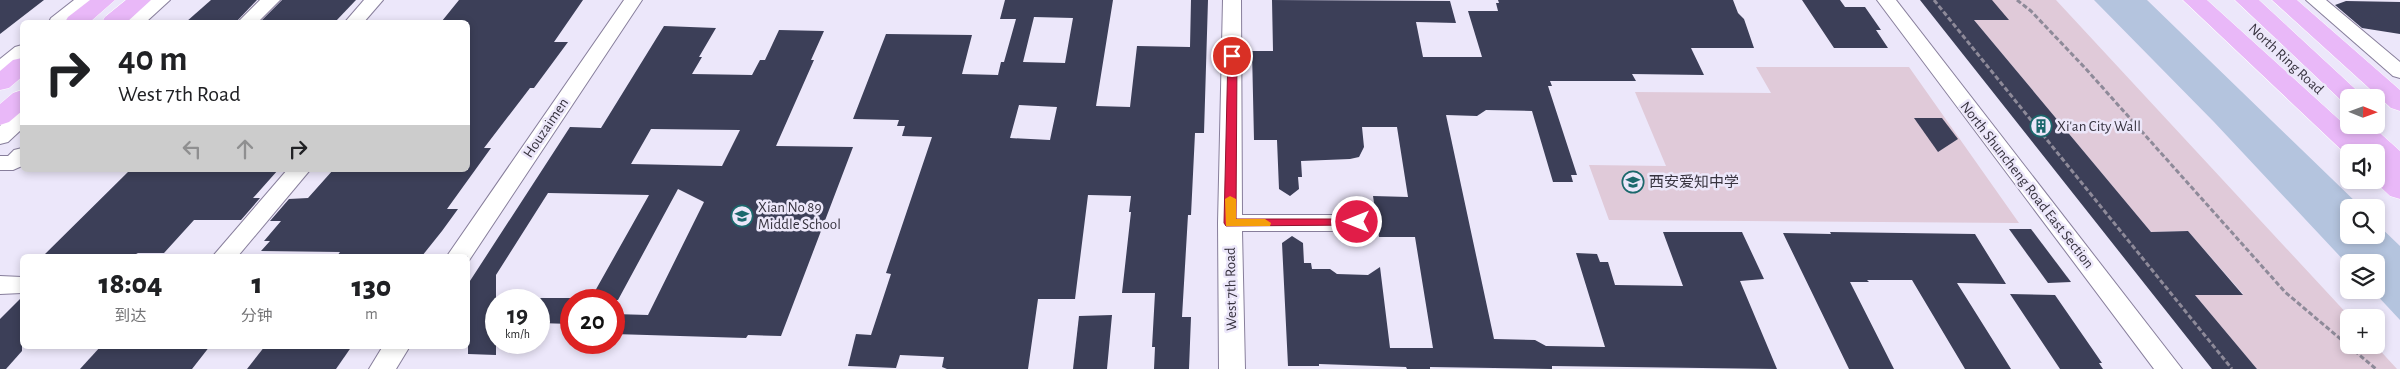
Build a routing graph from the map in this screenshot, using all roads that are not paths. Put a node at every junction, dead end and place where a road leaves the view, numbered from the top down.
1 (86, 0) edge
2 (104, 0) edge
3 (140, 0) edge
4 (161, 0) edge
5 (271, 0) edge
6 (374, 0) edge
7 (633, 0) edge
8 (1232, 0) edge
9 (1886, 0) edge
10 (2194, 0) edge
11 (2222, 0) edge
12 (2246, 0) edge
13 (2283, 0) edge
14 (2314, 0) edge
15 (61, 20) edge
16 (79, 20) edge
17 (115, 20) edge
18 (136, 20) edge
19 (249, 20) edge
20 (356, 20) edge
21 (20, 53) edge
22 (20, 67) edge
23 (0, 69) edge
24 (2400, 72) edge
25 (0, 83) edge
26 (2343, 89) edge
27 (20, 100) edge
28 (2400, 103) edge
29 (2340, 110) edge
30 (0, 117) edge
31 (20, 120) edge
32 (2385, 127) edge
33 (2366, 134) edge
34 (0, 138) edge
35 (2400, 141) edge
36 (2350, 144) edge
37 (20, 157) edge
38 (0, 163) edge
39 (2400, 166) edge
40 (298, 172) edge
41 (2385, 176) edge
42 (2400, 190) edge
43 (1357, 222) dead end
44 (1230, 223) junction
45 (227, 254) edge
46 (460, 254) edge
47 (0, 285) edge
48 (20, 285) edge
49 (395, 349) edge
50 (382, 369) edge
51 (1232, 369) edge
52 (2169, 369) edge

1 - 15 street
2 - 16 main road
3 - 17 main road
4 - 18 street
5 - 19 street
6 - 20 street
7 - 46 street, Houzaimen
8 - 44 street, West 7th Road
9 - 52 street, North Shuncheng Road East Section
10 - 36 main road
11 - 29 main road, North Ring Road
12 - 26 main road, North Ring Road
13 - 28 main road
14 - 24 street
21 - 23 street
22 - 25 main road
27 - 30 main road
31 - 34 street
32 - 35 main road
33 - 39 main road
37 - 38 street
40 - 45 street
41 - 42 main road
43 - 44 street
44 - 51 street, West 7th Road
47 - 48 street
49 - 50 street

